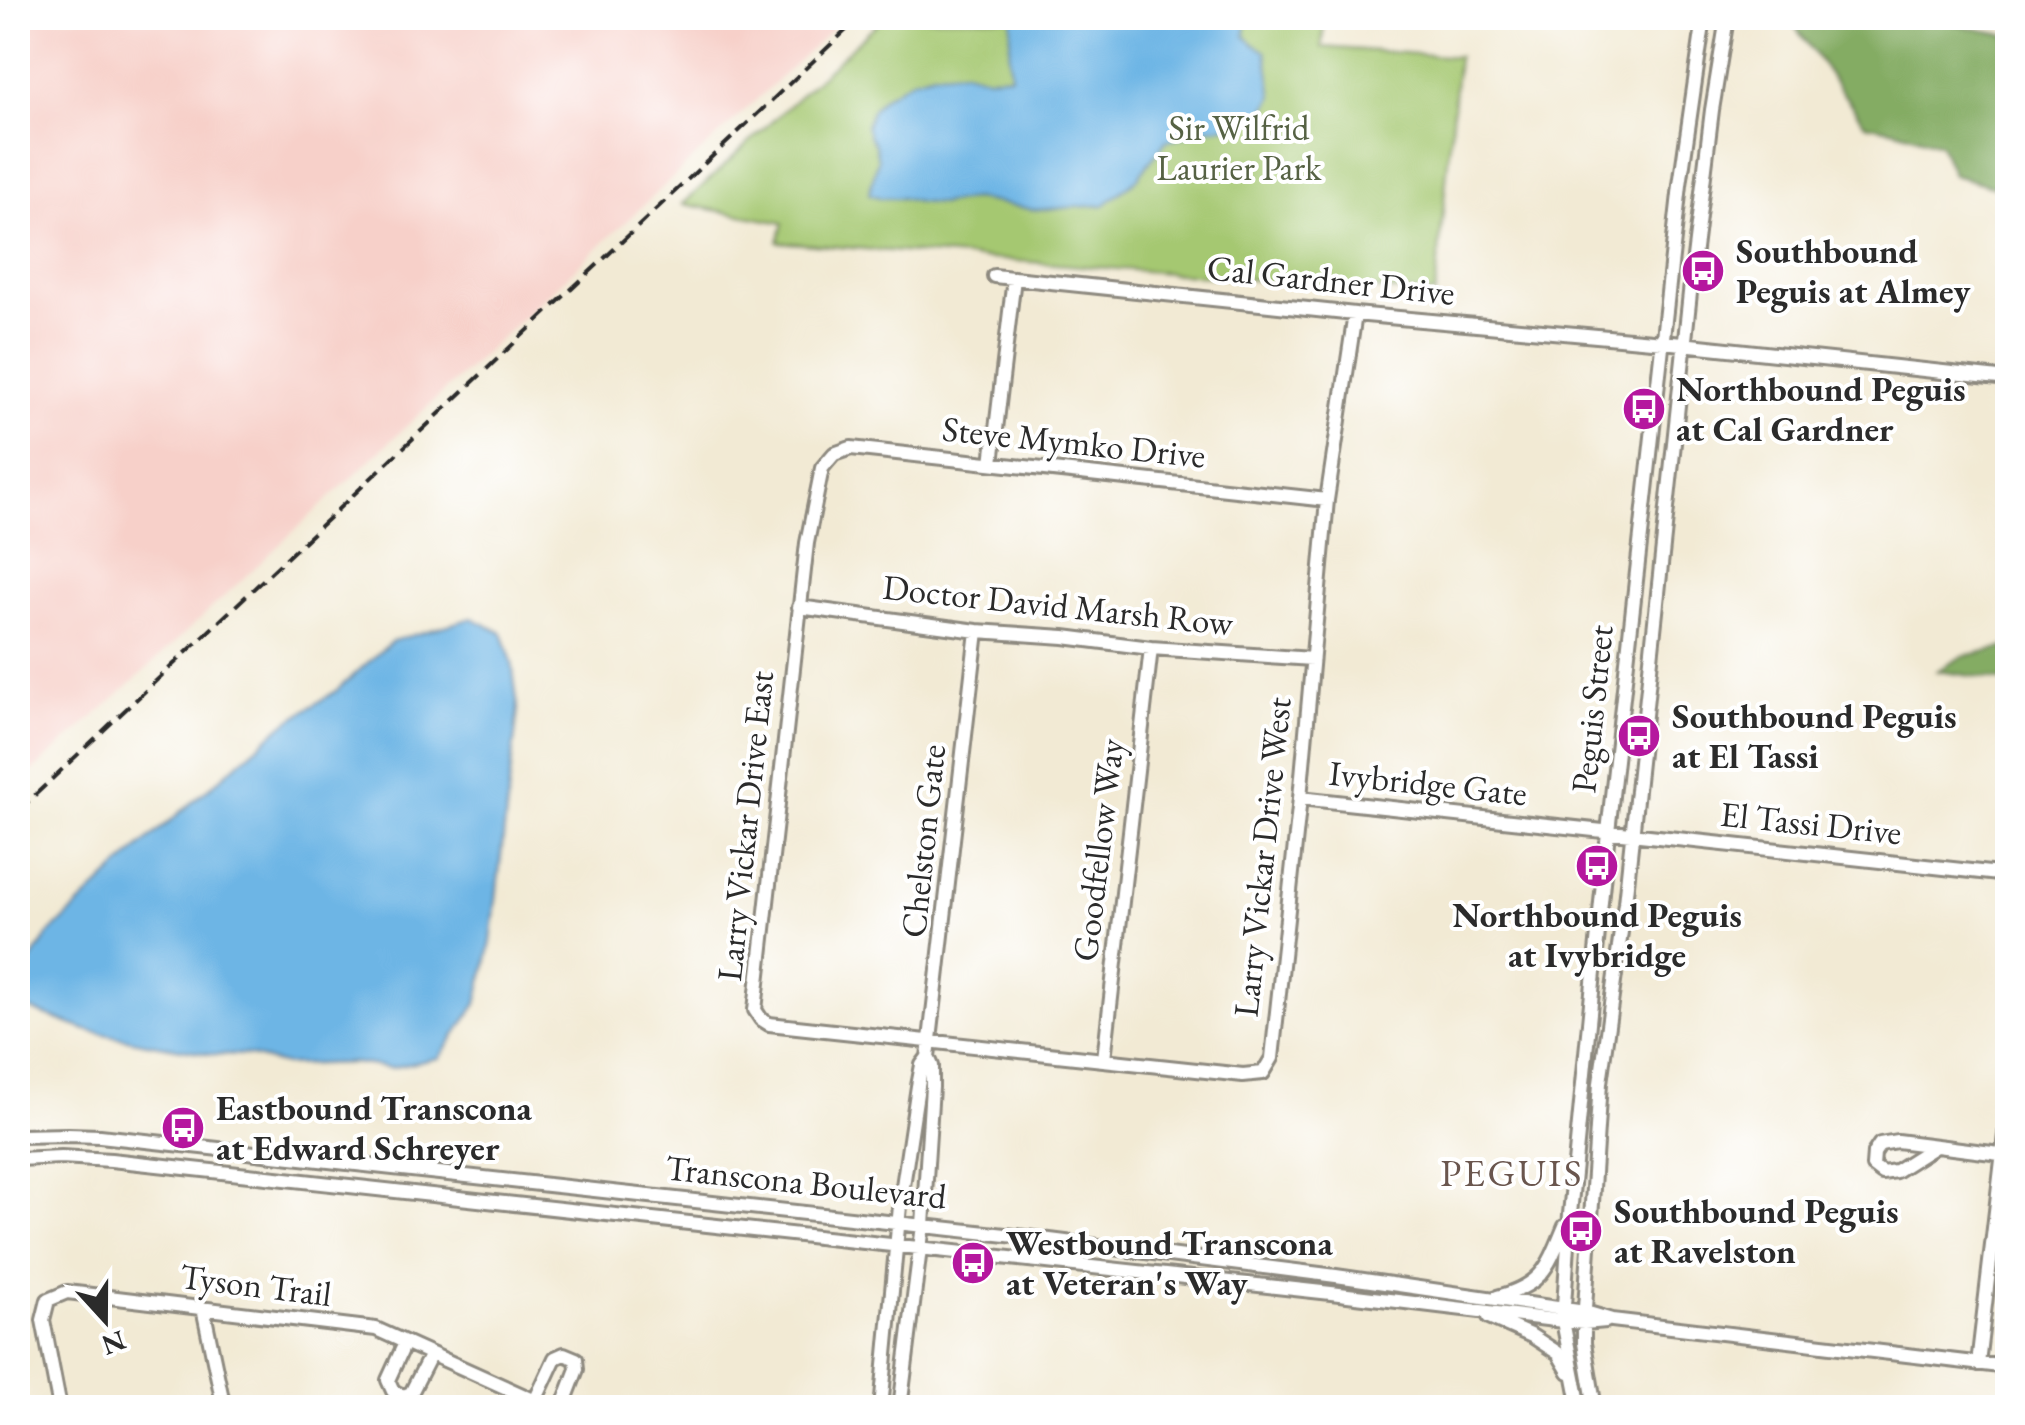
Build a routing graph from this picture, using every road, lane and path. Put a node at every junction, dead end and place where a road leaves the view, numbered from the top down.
1 (1704, 18) edge
2 (1727, 18) edge
3 (994, 276) dead end
4 (1014, 278) junction
5 (1354, 314) junction
6 (1662, 342) junction
7 (1686, 344) junction
8 (2008, 379) edge
9 (992, 463) junction
10 (822, 468) joint
11 (1327, 500) junction
12 (800, 607) junction
13 (977, 631) junction
14 (1151, 648) junction
15 (1312, 659) junction
16 (1300, 798) junction
17 (1608, 832) junction
18 (1632, 834) junction
19 (2008, 875) edge
20 (931, 1042) junction
21 (928, 1057) junction
22 (1104, 1059) junction
23 (2008, 1109) edge
24 (18, 1136) edge
25 (1934, 1147) dead end
26 (2005, 1155) edge
27 (18, 1159) edge
28 (1570, 1214) junction
29 (898, 1223) junction
30 (923, 1226) junction
31 (896, 1245) junction
32 (920, 1248) junction
33 (1490, 1299) junction
34 (203, 1308) junction
35 (1474, 1310) junction
36 (1563, 1315) junction
37 (1585, 1317) junction
38 (405, 1343) junction
39 (431, 1354) junction
40 (1978, 1364) junction
41 (2008, 1367) edge
42 (1573, 1378) junction
43 (535, 1401) junction
44 (60, 1408) edge
45 (224, 1408) edge
46 (551, 1408) edge
47 (562, 1408) edge
48 (882, 1408) edge
49 (900, 1408) edge
50 (1580, 1408) edge
51 (1595, 1408) edge

1 - 6 street, Peguis Street
2 - 7 street, Peguis Street
3 - 4 street, Cal Gardner Drive
4 - 5 street, Cal Gardner Drive
4 - 9 street
5 - 6 street, Cal Gardner Drive
5 - 11 street, Larry Vickar Drive West
6 - 7 street, Cal Gardner Drive
6 - 17 street, Peguis Street
7 - 8 street, Cal Gardner Drive
7 - 18 street, Peguis Street
9 - 10 street, Steve Mymko Drive
9 - 11 street, Steve Mymko Drive
10 - 12 street, Larry Vickar Drive East
11 - 15 street, Larry Vickar Drive West
12 - 13 street, Doctor David Marsh Row
12 - 20 street, Larry Vickar Drive East
13 - 14 street, Doctor David Marsh Row
13 - 20 street, Chelston Gate
14 - 15 street, Doctor David Marsh Row
14 - 22 street, Goodfellow Way
15 - 16 street, Larry Vickar Drive West
16 - 17 street, Ivybridge Gate
16 - 22 street, Larry Vickar Drive West
17 - 18 street, El Tassi Drive
17 - 28 street, Peguis Street
18 - 19 street, El Tassi Drive
18 - 37 street, Peguis Street
20 - 21 street, Chelston Gate
20 - 22 street, Larry Vickar Drive West
21 - 29 street, Chelston Gate
21 - 30 street, Chelston Gate
23 - 26 street
24 - 29 street, Transcona Boulevard
25 - 26 street
26 - 40 street
27 - 31 street, Transcona Boulevard
28 - 33 street
28 - 36 street, Peguis Street
29 - 30 street, Transcona Boulevard
29 - 31 street, Chelston Gate
30 - 32 street, Chelston Gate
30 - 33 street, Transcona Boulevard
31 - 32 street, Transcona Boulevard
31 - 48 street, Chelston Gate
32 - 35 street, Transcona Boulevard
32 - 49 street, Chelston Gate
33 - 36 street, Transcona Boulevard
34 - 38 street, Tyson Trail
34 - 44 street, Tyson Trail
34 - 45 street
35 - 36 street, Transcona Boulevard
35 - 42 street
36 - 37 street, Transcona Boulevard
36 - 42 street, Peguis Street
37 - 40 street, Transcona Boulevard
37 - 51 street, Peguis Street
38 - 39 street, Tyson Trail
38 - 39 street
39 - 43 street, Tyson Trail
40 - 41 street, Transcona Boulevard
42 - 50 street, Peguis Street
43 - 46 street, Tyson Trail
43 - 47 street

